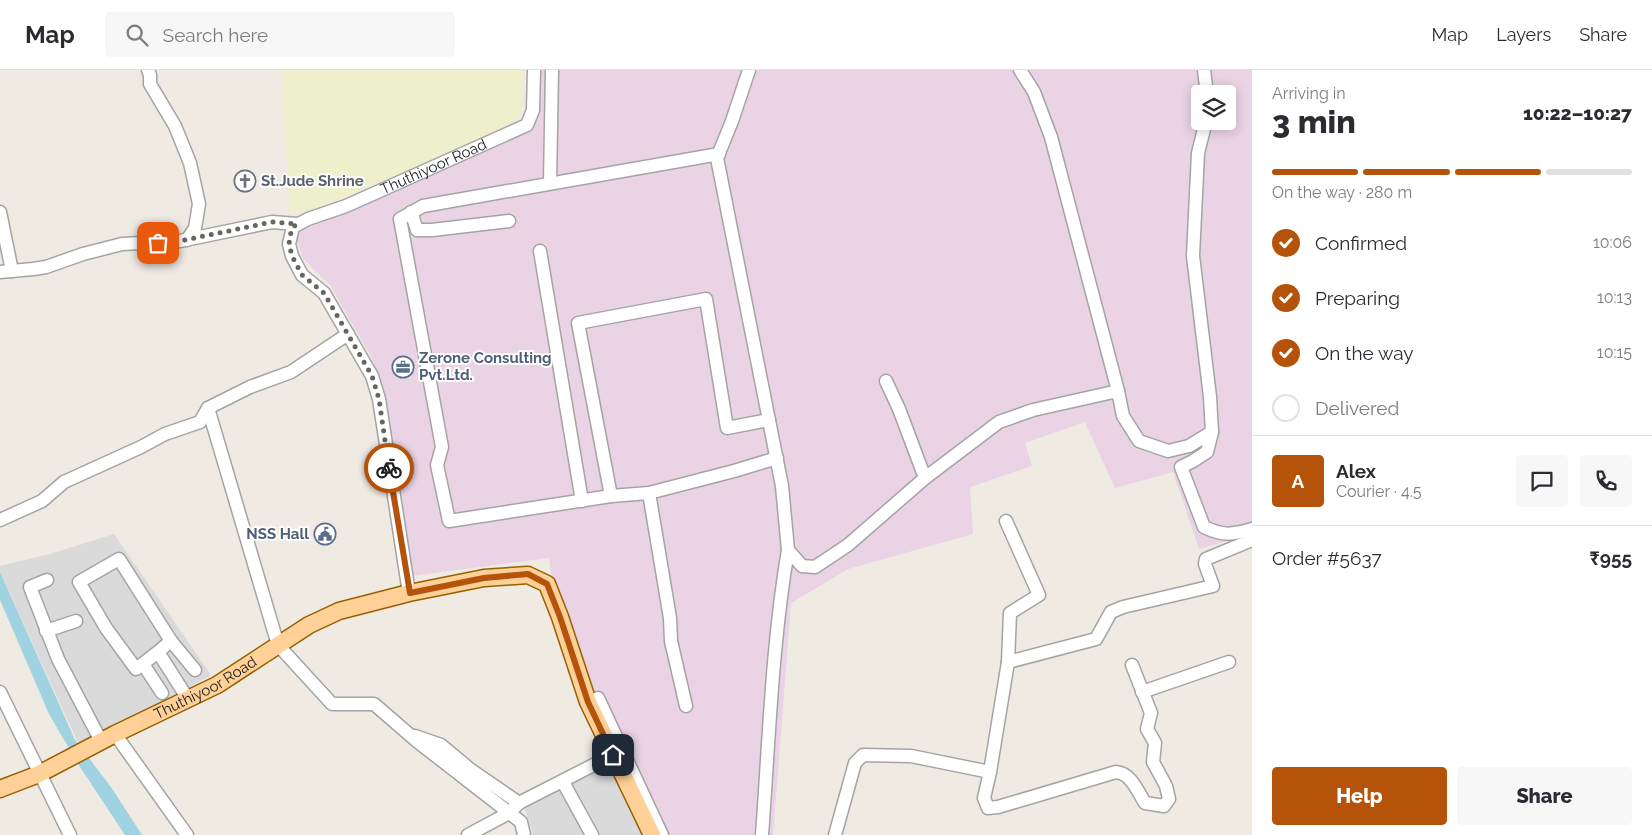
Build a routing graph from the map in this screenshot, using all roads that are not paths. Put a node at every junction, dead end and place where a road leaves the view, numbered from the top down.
1 (148, 70) edge
2 (534, 70) edge
3 (552, 70) edge
4 (750, 70) edge
5 (1020, 70) edge
6 (1204, 70) edge
7 (1206, 85) edge
8 (1204, 130) edge
9 (719, 154) junction
10 (550, 184) junction
11 (0, 212) edge
12 (411, 212) junction
13 (509, 221) dead end
14 (297, 224) junction
15 (186, 240) junction
16 (540, 251) dead end
17 (6, 271) edge
18 (348, 334) junction
19 (886, 381) dead end
20 (1118, 391) junction
21 (208, 408) junction
22 (769, 420) junction
23 (1212, 432) junction
24 (777, 458) junction
25 (925, 478) junction
26 (649, 493) junction
27 (611, 496) junction
28 (582, 501) junction
29 (0, 520) edge
30 (1006, 521) dead end
31 (1252, 530) edge
32 (1252, 540) edge
33 (788, 550) junction
34 (47, 580) dead end
35 (410, 593) junction
36 (76, 621) dead end
37 (46, 631) junction
38 (171, 641) junction
39 (278, 645) junction
40 (158, 652) junction
41 (1008, 662) junction
42 (1230, 662) dead end
43 (144, 664) junction
44 (1132, 665) dead end
45 (194, 670) dead end
46 (0, 692) edge
47 (1142, 692) junction
48 (162, 693) dead end
49 (188, 699) junction
50 (588, 702) junction
51 (686, 706) dead end
52 (406, 734) junction
53 (103, 740) junction
54 (613, 755) junction
55 (990, 772) junction
56 (39, 774) junction
57 (563, 782) junction
58 (0, 789) edge
59 (519, 803) junction
60 (509, 813) junction
61 (70, 835) edge
62 (187, 835) edge
63 (468, 835) edge
64 (524, 835) edge
65 (592, 835) edge
66 (652, 835) edge
67 (662, 835) edge
68 (762, 835) edge
69 (835, 835) edge

1 - 15 street
2 - 14 street, Thuthiyoor Road
3 - 10 street
4 - 9 street
5 - 20 street
6 - 7 street
8 - 23 street
9 - 10 street
9 - 22 street
10 - 12 street
11 - 17 street
12 - 13 street
12 - 28 street
14 - 15 street
14 - 18 street
15 - 17 street
16 - 28 street
18 - 21 street
18 - 35 street
19 - 25 street
20 - 23 street
20 - 25 street
21 - 29 street
21 - 39 street
22 - 24 street
22 - 27 street
23 - 31 street
24 - 26 street
24 - 33 street
25 - 33 street
26 - 27 street
26 - 51 street
27 - 28 street
30 - 41 street
32 - 41 street
33 - 68 street
34 - 37 street
35 - 39 main road, Thuthiyoor Road
35 - 50 main road, Thuthiyoor Road
36 - 37 street
37 - 53 street
38 - 40 street
38 - 43 street
38 - 45 street
39 - 49 main road, Thuthiyoor Road
39 - 52 street
40 - 43 street
40 - 49 street
41 - 55 street
42 - 47 street
43 - 48 street
44 - 47 street
46 - 56 street
47 - 55 street
49 - 53 main road, Thuthiyoor Road
50 - 54 main road, Thuthiyoor Road
50 - 67 street
52 - 59 street
52 - 60 street
53 - 56 main road, Thuthiyoor Road
53 - 62 street
54 - 57 street
54 - 66 main road, Thuthiyoor Road
55 - 69 street
56 - 58 main road, Thuthiyoor Road
56 - 61 street
57 - 59 street
57 - 65 street
59 - 60 street
60 - 63 street
60 - 64 street

